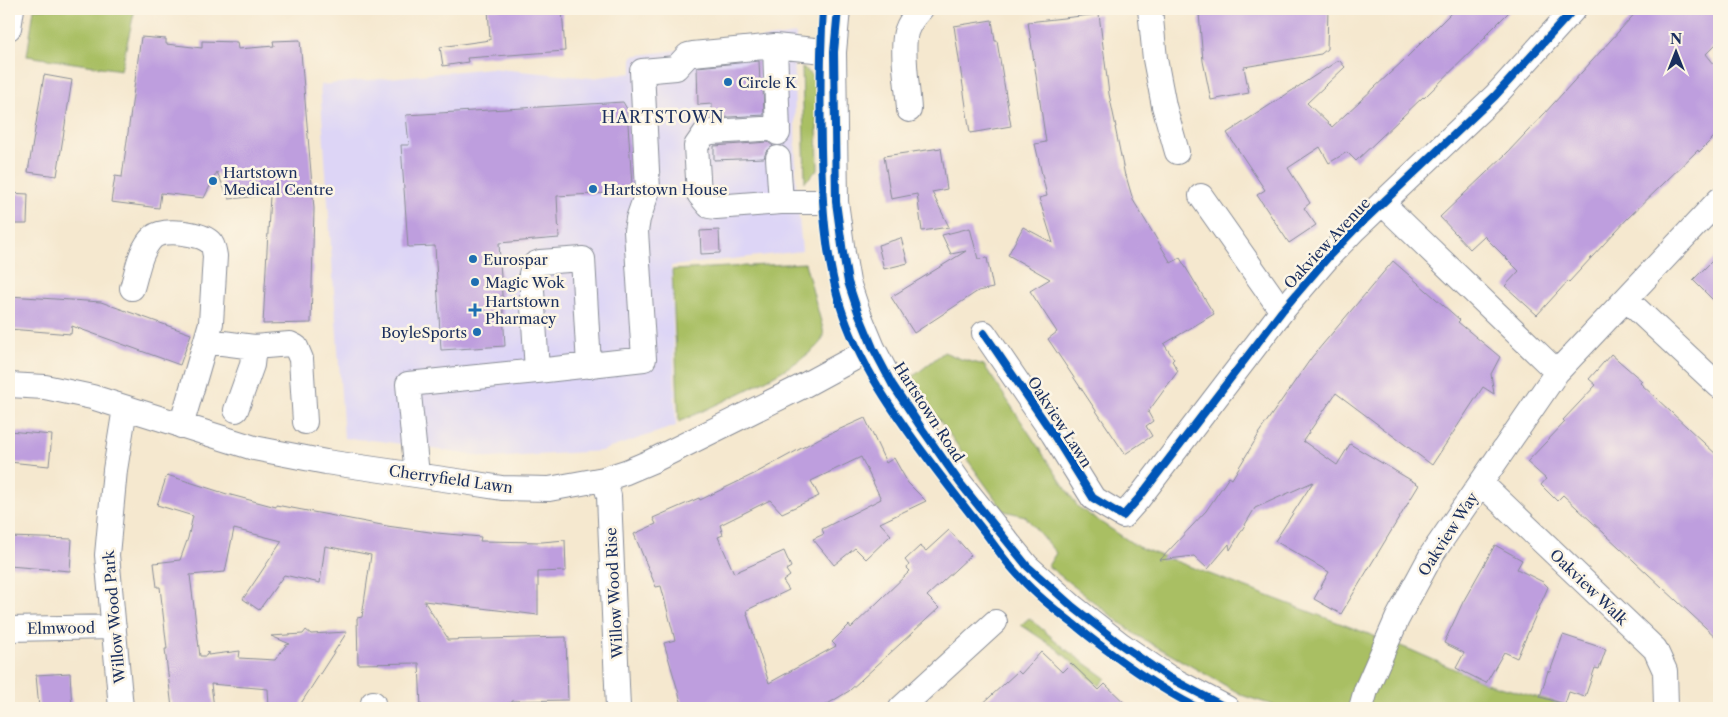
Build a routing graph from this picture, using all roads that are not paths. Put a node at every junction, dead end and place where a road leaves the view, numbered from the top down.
1 (12, 9) edge
2 (838, 9) edge
3 (921, 9) edge
4 (1150, 9) edge
5 (1574, 9) edge
6 (9, 28) edge
7 (775, 46) junction
8 (834, 52) junction
9 (909, 110) dead end
10 (1177, 152) dead end
11 (778, 158) dead end
12 (1201, 196) dead end
13 (1719, 200) edge
14 (781, 202) junction
15 (836, 202) junction
16 (1382, 204) junction
17 (132, 288) dead end
18 (1626, 299) junction
19 (1282, 311) junction
20 (984, 333) dead end
21 (207, 341) junction
22 (254, 346) junction
23 (873, 348) junction
24 (589, 366) junction
25 (537, 371) junction
26 (1557, 372) junction
27 (9, 385) edge
28 (1719, 386) edge
29 (125, 408) junction
30 (236, 410) dead end
31 (305, 422) dead end
32 (181, 426) junction
33 (417, 475) junction
34 (604, 479) junction
35 (1481, 483) junction
36 (1123, 516) joint
37 (995, 622) dead end
38 (114, 627) junction
39 (9, 629) edge
40 (1666, 706) dead end
41 (122, 708) edge
42 (618, 708) edge
43 (901, 708) edge
44 (1228, 708) edge
45 (1361, 708) edge

1 - 6 street
2 - 8 street, Hartstown Road
3 - 9 street
4 - 10 street
5 - 16 street, Oakview Avenue
7 - 8 street
7 - 14 street
7 - 24 street
8 - 15 street, Hartstown Road
11 - 14 street
12 - 19 street
13 - 18 street, Oakview Way
14 - 15 street
15 - 23 street, Hartstown Road
16 - 19 street, Oakview Avenue
16 - 26 street
17 - 21 street
18 - 26 street, Oakview Way
18 - 28 street
19 - 36 street, Oakview Avenue
20 - 36 street, Oakview Lawn
21 - 22 street
21 - 32 street
22 - 30 street
22 - 31 street
23 - 34 street, Cherryfield Lawn
23 - 44 street, Hartstown Road
24 - 25 street
24 - 25 street
25 - 33 street
26 - 35 street, Oakview Way
27 - 29 street, Cherryfield Lawn
29 - 32 street, Cherryfield Lawn
29 - 38 street, Willow Wood Park
32 - 33 street, Cherryfield Lawn
33 - 34 street, Cherryfield Lawn
34 - 42 street, Willow Wood Rise
35 - 40 street, Oakview Walk
35 - 45 street, Oakview Way
37 - 43 street
38 - 39 street, Elmwood
38 - 41 street, Willow Wood Park

